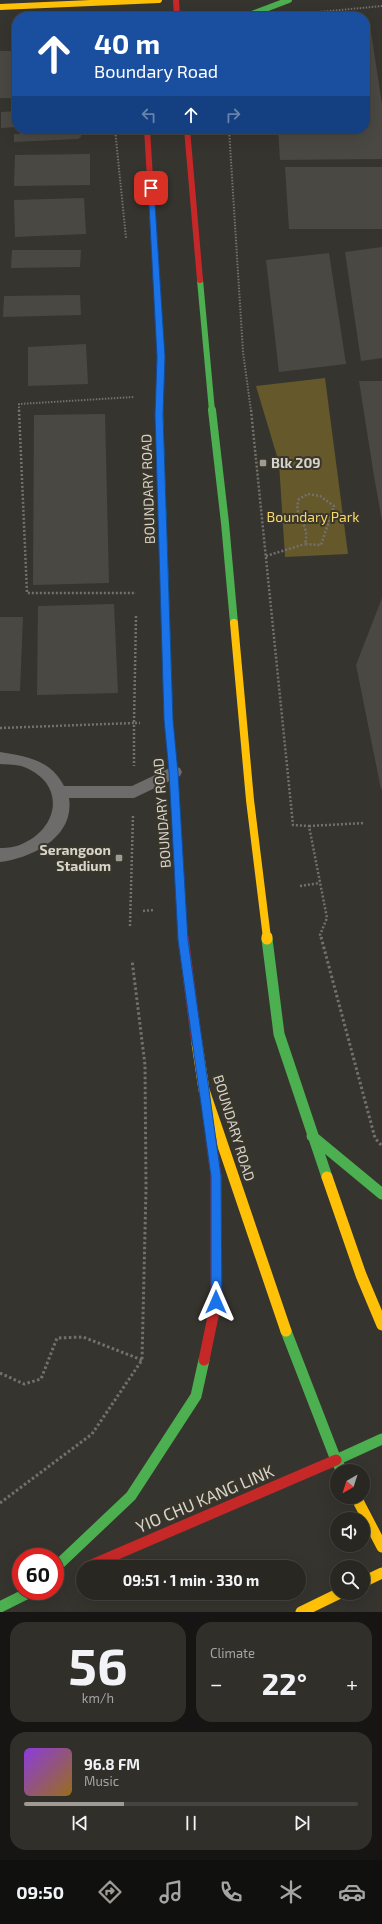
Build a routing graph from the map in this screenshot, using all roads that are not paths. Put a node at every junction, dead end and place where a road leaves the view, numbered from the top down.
1 (159, 0) edge
2 (176, 0) edge
3 (289, 0) edge
4 (138, 4) edge
5 (0, 7) edge
6 (29, 12) edge
7 (177, 12) edge
8 (257, 12) edge
9 (148, 134) edge
10 (187, 134) edge
11 (0, 758) edge
12 (174, 772) junction
13 (60, 792) junction
14 (0, 855) edge
15 (204, 1090) junction
16 (312, 1136) junction
17 (382, 1194) edge
18 (382, 1325) edge
19 (382, 1439) edge
20 (336, 1460) junction
21 (338, 1464) edge
22 (360, 1504) edge
23 (382, 1546) edge
24 (64, 1559) edge
25 (103, 1560) edge
26 (382, 1573) edge
27 (370, 1579) edge
28 (330, 1598) edge
29 (13, 1600) edge
30 (0, 1607) edge
31 (301, 1612) edge

1 - 4 main road
2 - 7 main road
3 - 8 main road
4 - 5 main road
5 - 6 main road
9 - 12 main road, BOUNDARY ROAD
10 - 16 main road
11 - 13 lane
12 - 13 lane
12 - 15 main road, BOUNDARY ROAD
13 - 14 lane
15 - 20 main road, BOUNDARY ROAD
15 - 24 main road
16 - 17 main road
16 - 18 main road
19 - 20 main road, YIO CHU KANG LINK
20 - 21 main road, BOUNDARY ROAD
20 - 25 main road, YIO CHU KANG LINK
22 - 23 main road
26 - 27 main road
28 - 31 main road
29 - 30 main road

